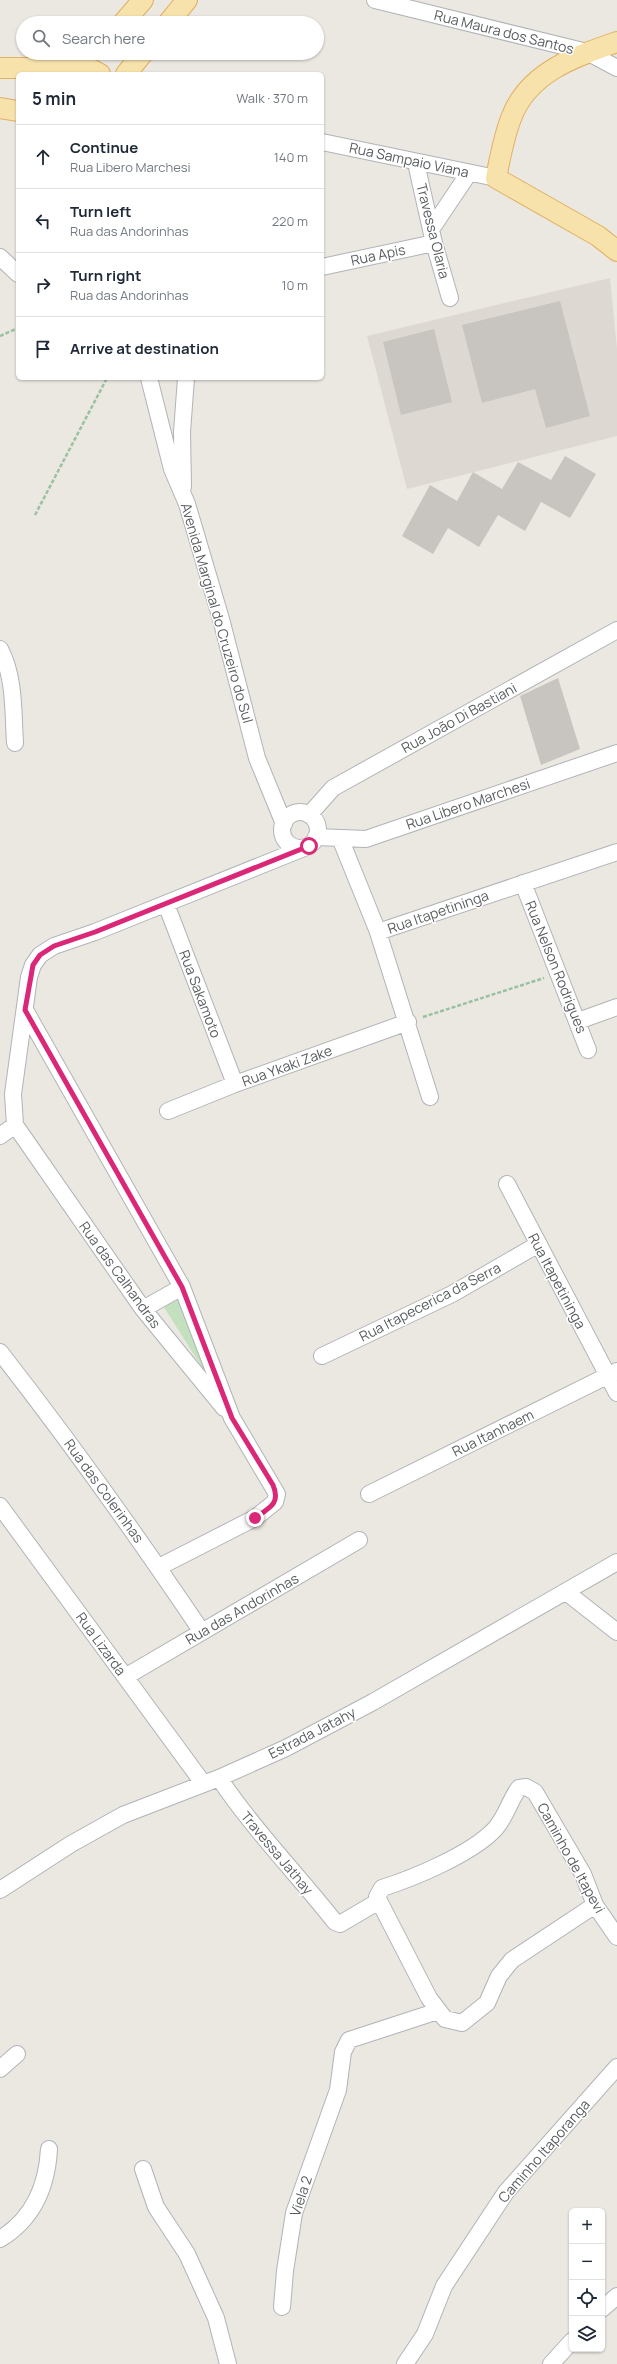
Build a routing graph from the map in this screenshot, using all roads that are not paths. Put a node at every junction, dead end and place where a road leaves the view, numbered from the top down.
1 (143, 0) edge
2 (187, 0) edge
3 (375, 0) edge
4 (129, 16) edge
5 (174, 16) edge
6 (617, 42) edge
7 (587, 52) junction
8 (72, 60) edge
9 (79, 60) edge
10 (137, 60) edge
11 (0, 68) edge
12 (617, 68) edge
13 (50, 71) edge
14 (96, 72) edge
15 (128, 72) edge
16 (0, 108) edge
17 (16, 111) edge
18 (324, 142) edge
19 (416, 163) junction
20 (469, 173) junction
21 (496, 178) junction
22 (433, 235) junction
23 (617, 251) edge
24 (0, 257) edge
25 (324, 266) edge
26 (16, 272) edge
27 (450, 298) dead end
28 (150, 380) edge
29 (186, 380) edge
30 (183, 494) junction
31 (617, 630) edge
32 (0, 649) edge
33 (15, 743) dead end
34 (617, 753) edge
35 (309, 815) junction
36 (284, 824) junction
37 (316, 837) junction
38 (340, 838) junction
39 (304, 848) junction
40 (617, 852) edge
41 (522, 883) junction
42 (166, 904) junction
43 (378, 932) junction
44 (617, 1008) edge
45 (25, 1010) junction
46 (578, 1021) junction
47 (408, 1022) junction
48 (588, 1050) dead end
49 (235, 1084) junction
50 (430, 1097) dead end
51 (168, 1111) dead end
52 (15, 1125) junction
53 (0, 1136) edge
54 (507, 1184) dead end
55 (538, 1245) junction
56 (182, 1287) junction
57 (143, 1309) junction
58 (0, 1352) edge
59 (322, 1356) dead end
60 (612, 1374) edge
61 (617, 1393) edge
62 (232, 1418) junction
63 (369, 1494) dead end
64 (0, 1506) edge
65 (359, 1540) dead end
66 (617, 1562) edge
67 (159, 1567) junction
68 (566, 1592) junction
69 (202, 1632) junction
70 (617, 1632) edge
71 (125, 1677) junction
72 (219, 1778) junction
73 (202, 1783) junction
74 (0, 1890) edge
75 (379, 1901) junction
76 (595, 1905) junction
77 (340, 1924) joint
78 (617, 1937) edge
79 (438, 2011) junction
80 (17, 2054) dead end
81 (617, 2067) edge
82 (0, 2069) edge
83 (49, 2149) dead end
84 (143, 2169) dead end
85 (0, 2238) edge
86 (617, 2296) edge
87 (605, 2306) edge
88 (282, 2307) dead end
89 (569, 2344) edge
90 (228, 2364) edge
91 (405, 2364) edge
92 (551, 2364) edge

1 - 4 main road
2 - 5 main road
3 - 7 street, Rua Maura dos Santos
6 - 7 main road
7 - 12 street, Rua Maura dos Santos
7 - 21 main road
8 - 13 main road
9 - 14 main road
10 - 15 main road
11 - 13 main road
16 - 17 main road
18 - 19 street, Rua Sampaio Viana
19 - 20 street, Rua Sampaio Viana
19 - 22 street, Travessa Olaria
20 - 21 street, Rua Sampaio Viana
20 - 22 street
21 - 23 main road
22 - 25 street, Rua Apis
22 - 27 street, Travessa Olaria
24 - 26 street
28 - 30 street, Avenida Marginal do Cruzeiro do Sul
29 - 30 street
30 - 36 street, Avenida Marginal do Cruzeiro do Sul
31 - 35 street, Rua João Di Bastiani
32 - 33 street
34 - 38 street, Rua Libero Marchesi
35 - 36 street
35 - 37 street
36 - 39 street
37 - 38 street, Rua Libero Marchesi
37 - 39 street
38 - 43 street
39 - 42 street
40 - 41 street, Rua Itapetininga
41 - 43 street, Rua Itapetininga
41 - 46 street, Rua Nelson Rodrigues
42 - 45 street
42 - 49 street, Rua Sakamoto
43 - 47 street, Rua Itapetininga
44 - 46 street
45 - 52 street
45 - 56 street
46 - 48 street, Rua Nelson Rodrigues
47 - 49 street, Rua Ykaki Zake
47 - 50 street, Rua Itapetininga
49 - 51 street, Rua Ykaki Zake
52 - 53 street
52 - 57 street, Rua das Calhandras
54 - 55 street, Rua Itapetininga
55 - 59 street, Rua Itapecerica da Serra
55 - 60 street, Rua Itapetininga
56 - 57 street
56 - 62 street
57 - 62 street, Rua das Calhandras
58 - 67 street, Rua das Colerinhas
60 - 61 street, Rua Itapetininga
60 - 63 street, Rua Itanhaem
62 - 67 street
64 - 71 street, Rua Lizarda
65 - 69 street, Rua das Andorinhas
66 - 68 street, Estrada Jatahy
67 - 69 street, Rua das Colerinhas
68 - 70 street
68 - 72 street, Estrada Jatahy
69 - 71 street, Rua das Andorinhas
71 - 73 street, Rua Lizarda
72 - 73 street, Estrada Jatahy
72 - 77 street, Travessa Jathay
73 - 74 street, Estrada Jatahy
75 - 76 street, Caminho de Itapevi
75 - 77 street, Caminho de Itapevi
75 - 79 street
76 - 78 street, Caminho de Itapevi
76 - 79 street
79 - 88 street, Viela 2
80 - 82 street
81 - 91 street, Caminho Itaporanga
83 - 85 street
84 - 90 street
86 - 87 street
89 - 92 street

